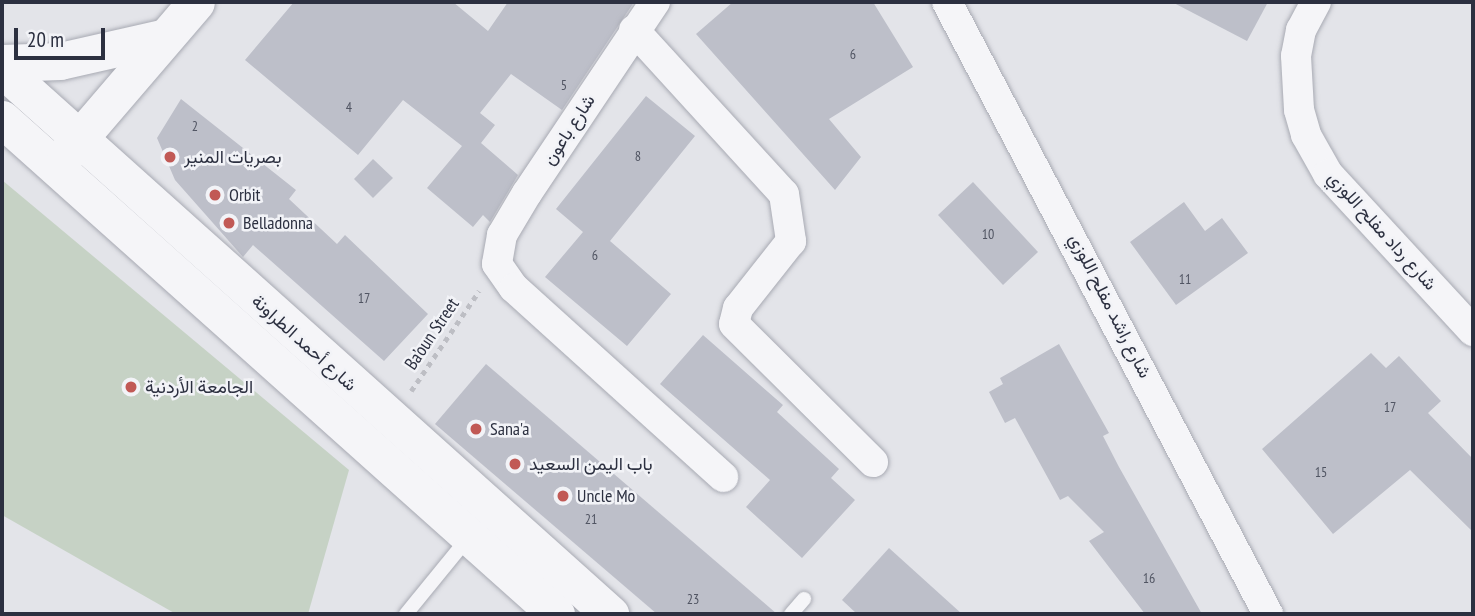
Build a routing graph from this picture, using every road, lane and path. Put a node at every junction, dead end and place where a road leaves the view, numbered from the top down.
1 (655, 2) edge
2 (947, 2) edge
3 (1316, 2) edge
4 (178, 15) edge
5 (634, 30) junction
6 (2, 63) edge
7 (2, 69) edge
8 (2, 119) edge
9 (81, 138) junction
10 (55, 167) junction
11 (497, 264) junction
12 (1473, 331) edge
13 (391, 420) junction
14 (873, 462) dead end
15 (723, 477) dead end
16 (468, 537) junction
17 (804, 598) dead end
18 (406, 614) edge
19 (556, 614) edge
20 (610, 614) edge
21 (790, 614) edge
22 (1268, 614) edge

1 - 5 street, شارع باعون
2 - 22 street, شارع راشد مفلح اللوزي
3 - 12 street, شارع رداد مفلح اللوزي
4 - 6 street
4 - 9 street
5 - 11 street, شارع باعون
5 - 14 street
7 - 9 street, شارع أحمد الطراونة
8 - 10 street, شارع أحمد الطراونة
9 - 10 street
9 - 13 street, شارع أحمد الطراونة
10 - 16 street, شارع أحمد الطراونة
11 - 13 path, Ba’oun Street
11 - 15 street
13 - 20 street, شارع أحمد الطراونة
16 - 18 lane
16 - 19 street, شارع أحمد الطراونة
17 - 21 lane

